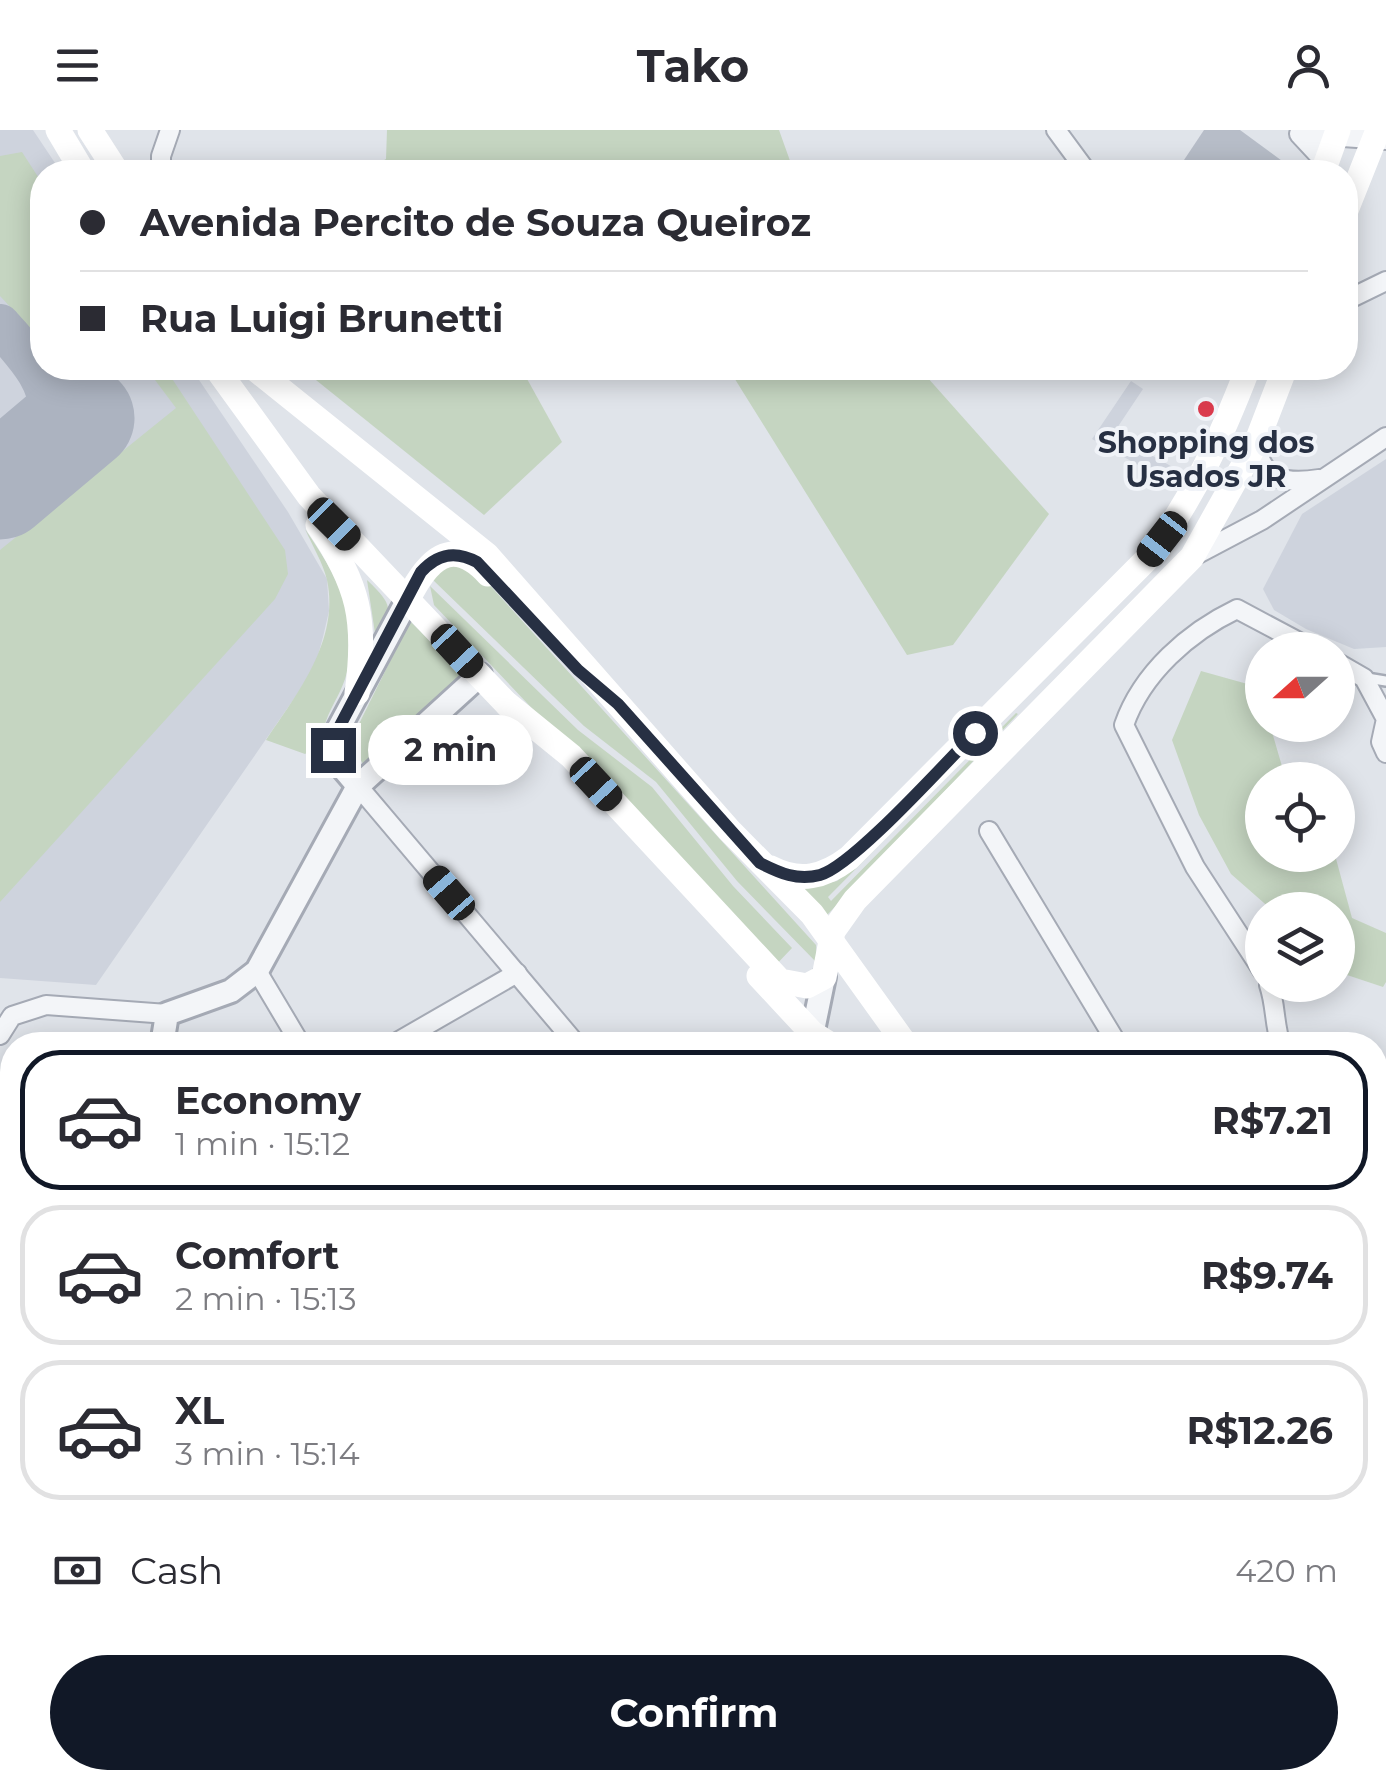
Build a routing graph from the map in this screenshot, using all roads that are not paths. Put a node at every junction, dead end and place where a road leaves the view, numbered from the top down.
1 (58, 130) edge
2 (90, 130) edge
3 (157, 130) edge
4 (170, 130) edge
5 (1056, 130) edge
6 (1296, 132) edge
7 (1337, 133) edge
8 (1380, 136) edge
9 (77, 160) edge
10 (109, 160) edge
11 (161, 160) edge
12 (162, 160) edge
13 (1077, 160) edge
14 (1319, 160) edge
15 (1328, 160) edge
16 (1358, 184) edge
17 (1386, 281) edge
18 (1358, 295) edge
19 (224, 380) edge
20 (269, 380) edge
21 (1243, 380) edge
22 (1280, 380) edge
23 (1386, 438) edge
24 (1257, 441) junction
25 (274, 452) junction
26 (1324, 478) junction
27 (1192, 558) junction
28 (421, 572) junction
29 (408, 599) junction
30 (434, 627) junction
31 (1280, 632) edge
32 (1355, 673) edge
33 (480, 675) junction
34 (1364, 678) junction
35 (1386, 681) edge
36 (357, 692) junction
37 (506, 704) junction
38 (618, 704) junction
39 (1386, 753) edge
40 (336, 760) junction
41 (380, 767) junction
42 (358, 786) junction
43 (989, 832) dead end
44 (760, 863) junction
45 (851, 904) junction
46 (830, 940) junction
47 (1245, 944) edge
48 (257, 970) junction
49 (852, 970) junction
50 (516, 973) junction
51 (824, 977) junction
52 (1271, 1002) edge
53 (167, 1014) junction
54 (2, 1032) edge
55 (164, 1032) edge
56 (293, 1032) edge
57 (414, 1032) edge
58 (566, 1032) edge
59 (809, 1032) edge
60 (818, 1032) edge
61 (897, 1032) edge
62 (1110, 1032) edge
63 (1276, 1032) edge

1 - 9 main road
2 - 10 main road
3 - 11 lane
4 - 12 street
5 - 13 street
6 - 7 street
6 - 14 street
7 - 8 street
7 - 15 main road
8 - 16 main road
17 - 18 street
19 - 25 main road
20 - 38 main road
21 - 44 main road
22 - 24 main road
23 - 26 street
24 - 26 street
24 - 27 main road
25 - 29 main road
25 - 36 main road
26 - 27 street
27 - 45 main road
28 - 29 main road
28 - 30 main road
28 - 38 main road
29 - 30 main road
29 - 36 street
30 - 33 main road
31 - 47 street
32 - 34 street
33 - 37 main road
33 - 41 street
34 - 35 lane
34 - 39 street
36 - 40 street
37 - 51 main road
37 - 59 main road
38 - 44 main road
40 - 41 street
40 - 42 street
41 - 42 street
42 - 48 street
42 - 50 street
43 - 62 street
44 - 46 main road
45 - 46 main road
45 - 49 main road
46 - 49 main road
46 - 51 main road
48 - 53 street
48 - 56 street
49 - 61 main road
50 - 57 street
50 - 58 street
51 - 60 street
52 - 63 street
53 - 54 street
53 - 55 street

